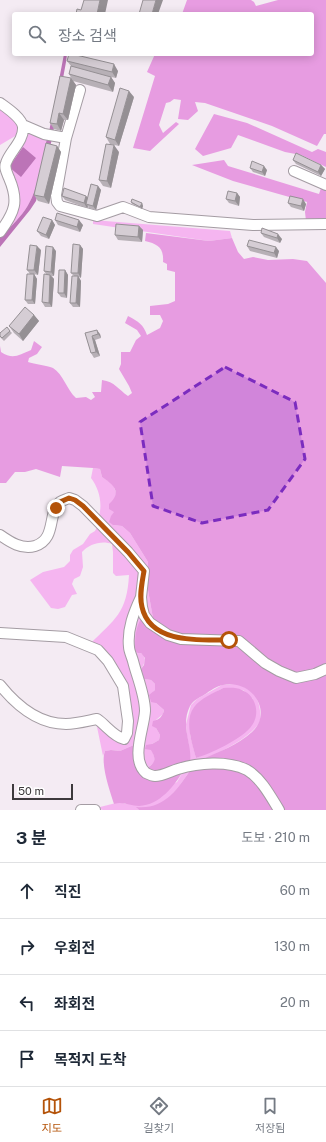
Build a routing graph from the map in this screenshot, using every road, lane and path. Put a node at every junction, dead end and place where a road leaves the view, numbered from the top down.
1 (80, 90) dead end
2 (0, 103) edge
3 (23, 126) junction
4 (62, 137) junction
5 (294, 171) dead end
6 (326, 185) edge
7 (326, 224) edge
8 (0, 232) edge
9 (0, 535) edge
10 (140, 597) junction
11 (0, 633) edge
12 (326, 669) edge
13 (0, 685) edge
14 (81, 810) edge
15 (95, 810) edge
16 (279, 810) edge

1 - 4 street
2 - 3 street
3 - 4 street
3 - 8 street
4 - 7 street
5 - 6 street
9 - 10 street
10 - 12 street
10 - 16 street
11 - 13 street
14 - 15 street

